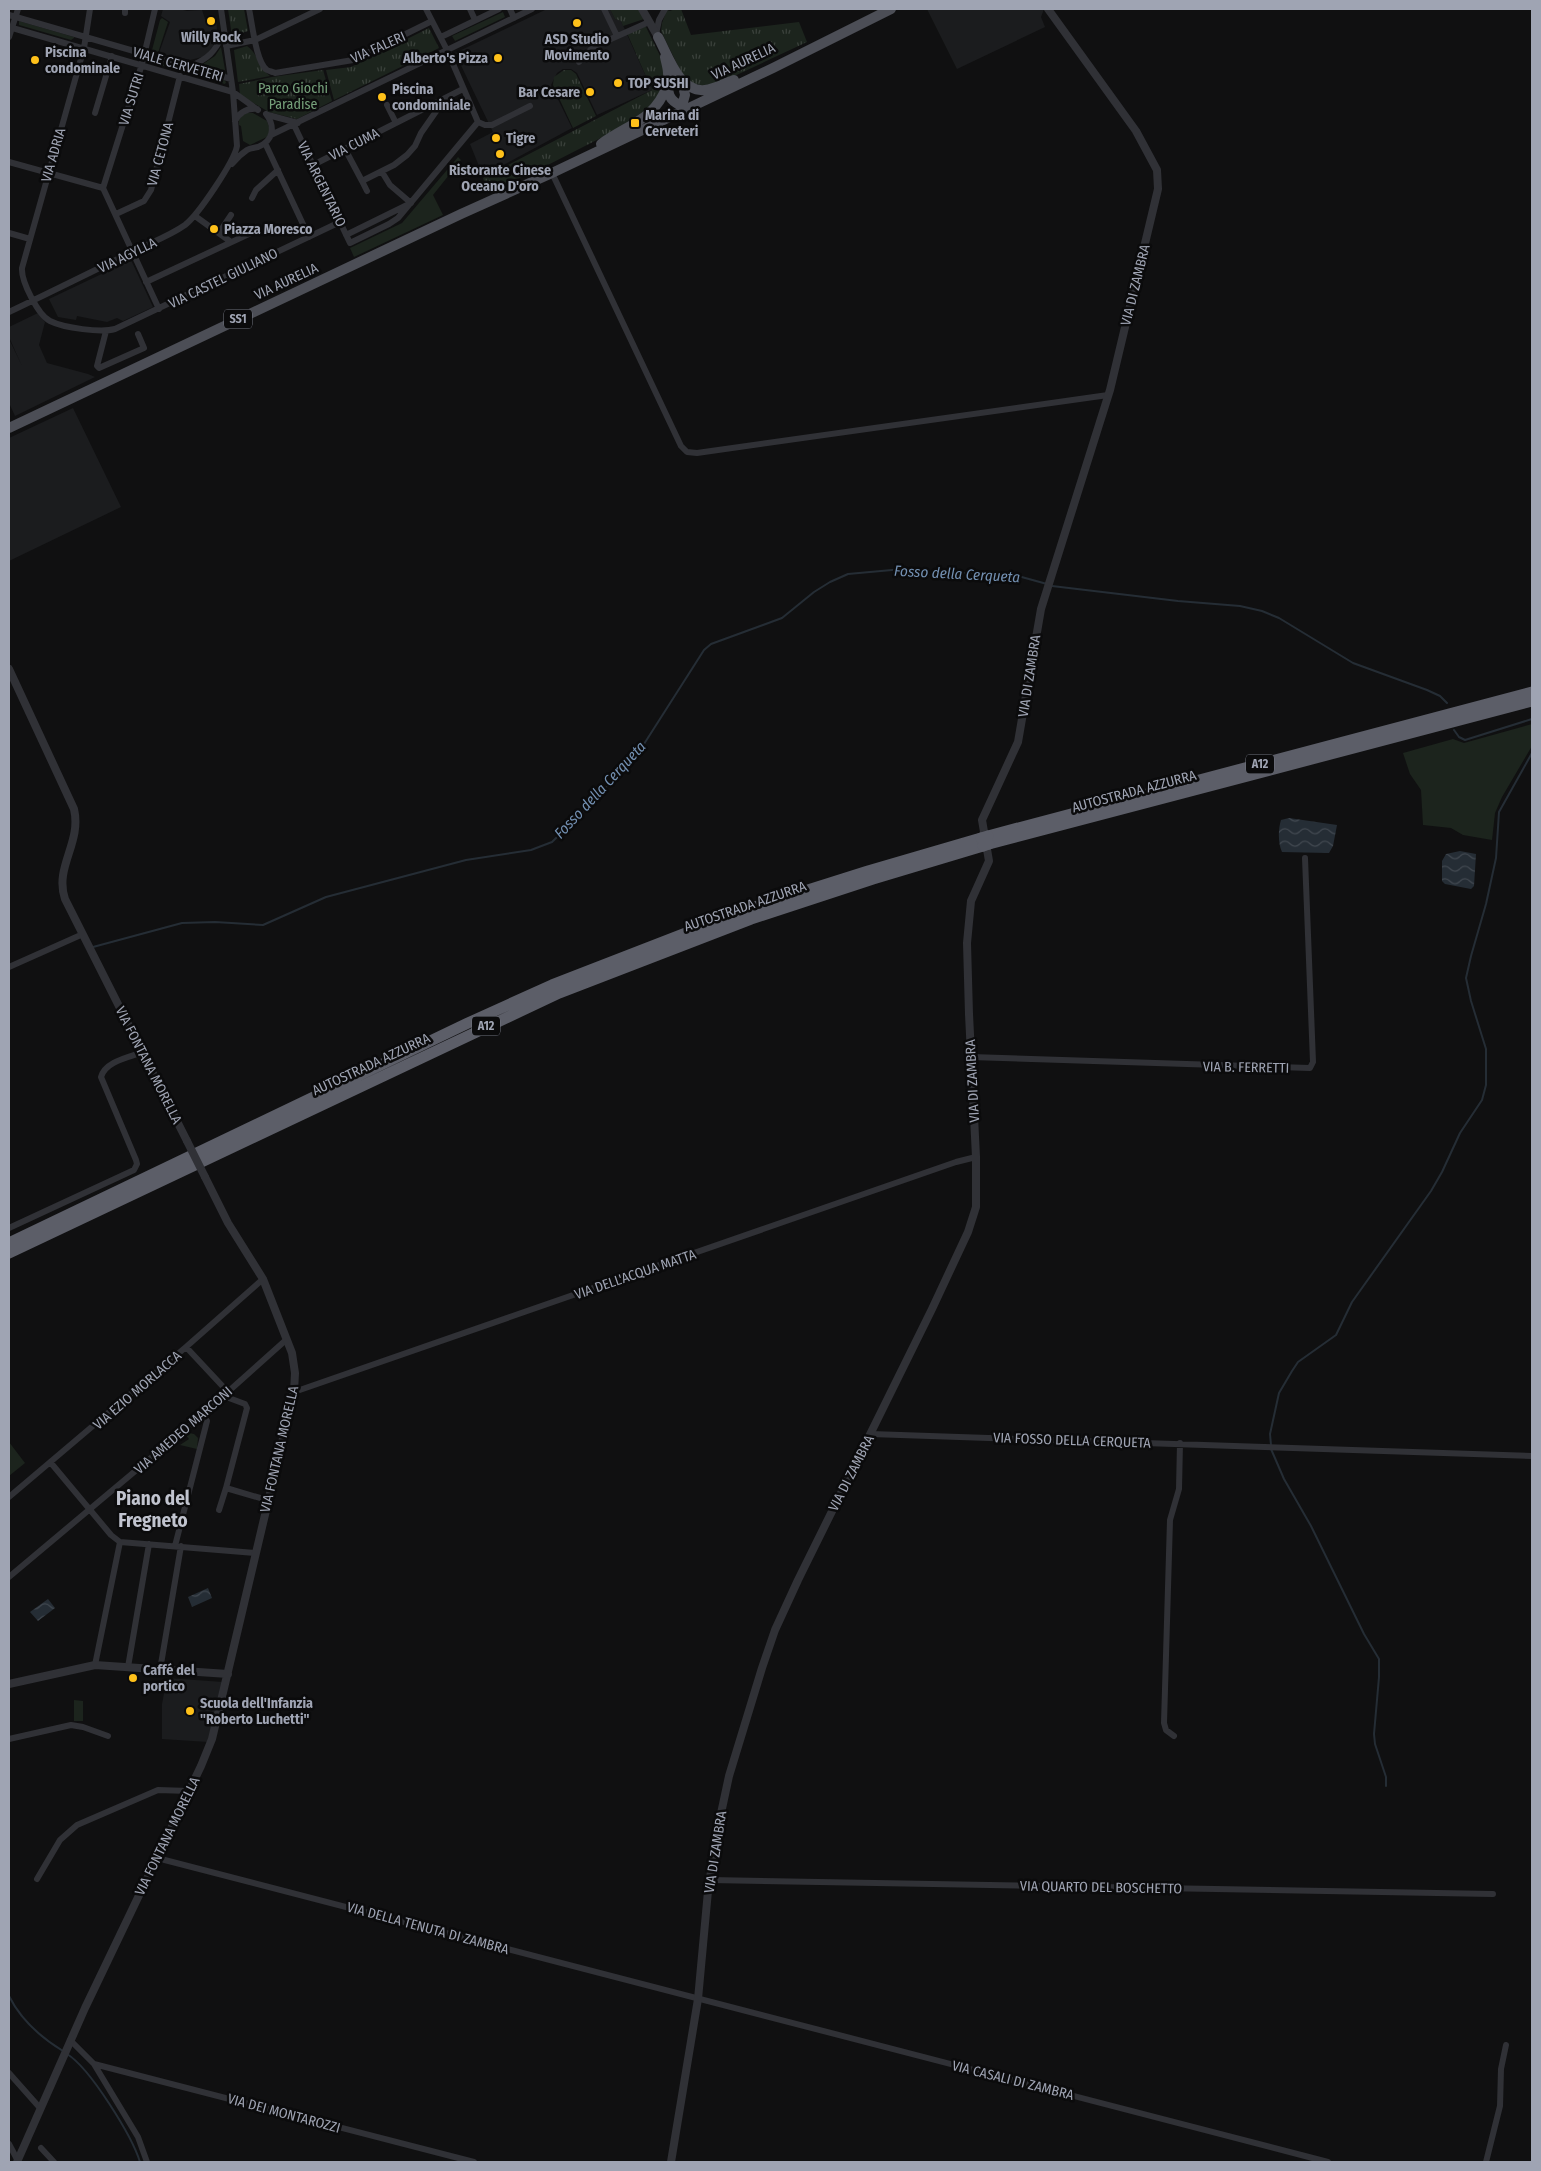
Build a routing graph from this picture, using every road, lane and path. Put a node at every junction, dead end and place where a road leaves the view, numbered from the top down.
1 (18, 9) edge
2 (90, 9) edge
3 (155, 9) edge
4 (221, 9) edge
5 (250, 9) edge
6 (320, 9) edge
7 (426, 9) edge
8 (470, 9) edge
9 (499, 9) edge
10 (510, 9) edge
11 (532, 9) edge
12 (604, 9) edge
13 (665, 9) edge
14 (891, 9) edge
15 (1048, 9) edge
16 (645, 14) edge
17 (12, 17) edge
18 (514, 18) junction
19 (870, 19) junction
20 (476, 20) junction
21 (432, 21) junction
22 (10, 27) edge
23 (224, 33) junction
24 (616, 36) junction
25 (657, 36) junction
26 (9, 37) edge
27 (86, 37) junction
28 (441, 37) junction
29 (255, 40) junction
30 (226, 46) junction
31 (84, 48) junction
32 (447, 50) junction
33 (144, 54) junction
34 (112, 56) junction
35 (579, 62) dead end
36 (142, 64) junction
37 (188, 67) junction
38 (773, 68) junction
39 (746, 74) junction
40 (180, 76) junction
41 (680, 77) junction
42 (231, 79) junction
43 (667, 86) junction
44 (463, 89) junction
45 (233, 92) junction
46 (445, 99) junction
47 (387, 105) dead end
48 (530, 106) dead end
49 (682, 106) junction
50 (258, 110) junction
51 (95, 113) dead end
52 (266, 114) junction
53 (235, 121) junction
54 (478, 122) junction
55 (296, 124) junction
56 (396, 124) junction
57 (271, 135) junction
58 (236, 139) junction
59 (265, 143) junction
60 (601, 144) junction
61 (249, 148) junction
62 (345, 149) junction
63 (576, 161) junction
64 (9, 162) edge
65 (313, 165) junction
66 (278, 170) junction
67 (382, 172) junction
68 (48, 173) junction
69 (224, 173) junction
70 (552, 173) junction
71 (362, 181) junction
72 (103, 188) junction
73 (367, 191) dead end
74 (252, 198) dead end
75 (410, 203) junction
76 (468, 211) junction
77 (116, 214) junction
78 (231, 215) dead end
79 (194, 216) junction
80 (340, 222) junction
81 (256, 227) dead end
82 (9, 233) edge
83 (218, 233) junction
84 (346, 235) junction
85 (309, 236) junction
86 (30, 239) junction
87 (231, 242) junction
88 (134, 252) junction
89 (146, 282) junction
90 (34, 300) junction
91 (159, 309) junction
92 (9, 312) edge
93 (106, 331) junction
94 (138, 334) dead end
95 (1108, 395) junction
96 (9, 428) edge
97 (9, 669) edge
98 (1532, 692) edge
99 (1532, 701) edge
100 (985, 841) junction
101 (1306, 858) dead end
102 (83, 934) junction
103 (9, 967) edge
104 (143, 1052) junction
105 (971, 1057) junction
106 (976, 1157) junction
107 (9, 1228) edge
108 (9, 1243) edge
109 (9, 1253) edge
110 (262, 1279) junction
111 (287, 1339) junction
112 (186, 1347) junction
113 (294, 1392) junction
114 (226, 1393) junction
115 (202, 1415) junction
116 (871, 1434) junction
117 (1180, 1443) junction
118 (1532, 1456) edge
119 (51, 1463) junction
120 (226, 1488) junction
121 (9, 1497) edge
122 (267, 1500) junction
123 (90, 1510) junction
124 (219, 1510) dead end
125 (120, 1542) junction
126 (149, 1544) junction
127 (178, 1546) junction
128 (254, 1553) junction
129 (9, 1577) edge
130 (94, 1666) junction
131 (128, 1667) junction
132 (160, 1670) junction
133 (228, 1674) junction
134 (9, 1684) edge
135 (108, 1736) dead end
136 (1174, 1736) dead end
137 (9, 1739) edge
138 (189, 1791) junction
139 (157, 1858) junction
140 (37, 1879) dead end
141 (710, 1880) junction
142 (1493, 1894) dead end
143 (698, 2000) junction
144 (69, 2043) junction
145 (1506, 2045) dead end
146 (94, 2064) junction
147 (9, 2072) edge
148 (40, 2108) junction
149 (9, 2144) edge
150 (41, 2148) dead end
151 (18, 2162) edge
152 (54, 2162) edge
153 (147, 2162) edge
154 (474, 2162) edge
155 (671, 2162) edge
156 (1328, 2162) edge
157 (1486, 2162) edge

1 - 17 street
2 - 27 street, VIA ADRIA
3 - 33 street, VIA SUTRI
4 - 23 street
5 - 29 street, VIA FALERI
6 - 29 street
7 - 21 street
8 - 20 street
9 - 20 street
10 - 18 street
11 - 18 street
12 - 24 street
13 - 25 street
14 - 19 main road, VIA AURELIA / SS1
15 - 95 street, VIA DI ZAMBRA
16 - 24 street
16 - 25 street
17 - 22 street
17 - 27 street, VIALE CERVETERI
18 - 32 street
19 - 38 main road, VIA AURELIA / SS1
19 - 39 main road, VIA AURELIA
20 - 28 street
21 - 28 street
21 - 29 street, VIA FALERI
22 - 26 street
22 - 31 street, VIALE CERVETERI
23 - 30 street
23 - 37 street
24 - 35 street
25 - 41 main road
25 - 43 main road
27 - 31 street, VIA ADRIA
27 - 33 street, VIALE CERVETERI
28 - 32 street
29 - 30 street
30 - 42 street
31 - 34 street, VIALE CERVETERI
31 - 68 street, VIA ADRIA
32 - 44 street
32 - 55 street
33 - 36 street, VIA SUTRI
33 - 37 street, VIALE CERVETERI
34 - 36 street, VIALE CERVETERI
34 - 51 street, VIALE CERVETERI
36 - 40 street, VIALE CERVETERI
36 - 72 street, VIA SUTRI
37 - 42 street, VIALE CERVETERI
38 - 49 main road
38 - 63 main road, VIA AURELIA / SS1
39 - 41 main road
39 - 49 main road, VIA AURELIA
40 - 45 street, VIALE CERVETERI
40 - 77 street, VIA CETONA
41 - 49 main road
42 - 45 street
43 - 49 main road
43 - 60 main road
44 - 46 street, VIA CUMA
44 - 54 street
45 - 50 street, VIALE CERVETERI
45 - 53 street
46 - 56 street, VIA CUMA
46 - 67 street
47 - 56 street, VIA CUMA
48 - 54 street
49 - 60 main road, VIA AURELIA
49 - 63 main road
50 - 52 street
50 - 53 street
52 - 55 street
52 - 57 street
53 - 58 street
54 - 75 street
55 - 57 street
55 - 65 street, VIA ARGENTARIO
56 - 62 street, VIA CUMA
57 - 59 street
58 - 61 street
58 - 69 street
59 - 61 street
59 - 66 street
60 - 76 main road, VIA AURELIA
61 - 69 street
62 - 65 street, VIA CUMA
62 - 71 street
63 - 70 main road, VIA AURELIA / SS1
64 - 68 street
65 - 80 street, VIA ARGENTARIO
66 - 74 street
66 - 85 street
67 - 71 street
67 - 75 street
68 - 72 street
68 - 86 street, VIA ADRIA
69 - 79 street, VIA AGYLLA
70 - 76 main road, VIA AURELIA / SS1
70 - 95 street
71 - 73 street
72 - 77 street
75 - 84 street
75 - 84 street, VIA ARGENTARIO
76 - 96 main road, VIA AURELIA / SS1
77 - 88 street
78 - 83 street
79 - 83 street
79 - 88 street, VIA AGYLLA
80 - 84 street, VIA ARGENTARIO
80 - 85 street, VIA CASTEL GIULIANO
81 - 87 street
82 - 86 street
83 - 87 street
85 - 91 street, VIA CASTEL GIULIANO
86 - 90 street, VIA ADRIA
87 - 89 street
88 - 89 street
88 - 90 street, VIA AGYLLA
89 - 91 street
90 - 92 street, VIA AGYLLA
90 - 93 street, VIA CASTEL GIULIANO
91 - 93 street, VIA CASTEL GIULIANO
93 - 94 street
95 - 105 street, VIA DI ZAMBRA
97 - 102 street, VIA FONTANA MORELLA
98 - 100 highway, AUTOSTRADA AZZURRA / A12
99 - 100 highway, AUTOSTRADA AZZURRA / A12
100 - 108 highway, AUTOSTRADA AZZURRA / A12
100 - 109 highway, AUTOSTRADA AZZURRA / A12
101 - 105 street, VIA B. FERRETTI
102 - 103 street
102 - 104 street, VIA FONTANA MORELLA
104 - 107 street
104 - 110 street, VIA FONTANA MORELLA, bridge
105 - 106 street, VIA DI ZAMBRA
106 - 113 street, VIA DELL'ACQUA MATTA
106 - 116 street, VIA DI ZAMBRA
110 - 111 street, VIA FONTANA MORELLA
110 - 112 street, VIA EZIO MORLACCA
111 - 113 street, VIA FONTANA MORELLA
111 - 114 street, VIA AMEDEO MARCONI
112 - 114 street
112 - 119 street, VIA EZIO MORLACCA
113 - 122 street, VIA FONTANA MORELLA
114 - 115 street, VIA AMEDEO MARCONI
114 - 120 street
115 - 123 street, VIA AMEDEO MARCONI
115 - 127 street
116 - 117 street, VIA FOSSO DELLA CERQUETA
116 - 141 street, VIA DI ZAMBRA
117 - 118 street, VIA FOSSO DELLA CERQUETA
117 - 136 street
119 - 121 street, VIA EZIO MORLACCA
119 - 123 street
120 - 122 street
120 - 124 street
122 - 128 street, VIA FONTANA MORELLA
123 - 125 street
123 - 129 street, VIA AMEDEO MARCONI
125 - 126 street
125 - 130 street
126 - 127 street
126 - 131 street
127 - 128 street
127 - 132 street
128 - 133 street, VIA FONTANA MORELLA
130 - 131 street
130 - 134 street
131 - 132 street
132 - 133 street
133 - 138 street, VIA FONTANA MORELLA
135 - 137 street
138 - 139 street, VIA FONTANA MORELLA
138 - 140 street
139 - 143 street, VIA DELLA TENUTA DI ZAMBRA
139 - 144 street, VIA FONTANA MORELLA
141 - 142 street, VIA QUARTO DEL BOSCHETTO
141 - 143 street, VIA DI ZAMBRA
143 - 155 street, VIA DI ZAMBRA
143 - 156 street, VIA CASALI DI ZAMBRA
144 - 146 street
144 - 148 street, VIA FONTANA MORELLA
145 - 157 street
146 - 153 street
146 - 154 street, VIA DEI MONTAROZZI
147 - 148 street
148 - 151 street, VIA FONTANA MORELLA
149 - 151 street
150 - 152 street

